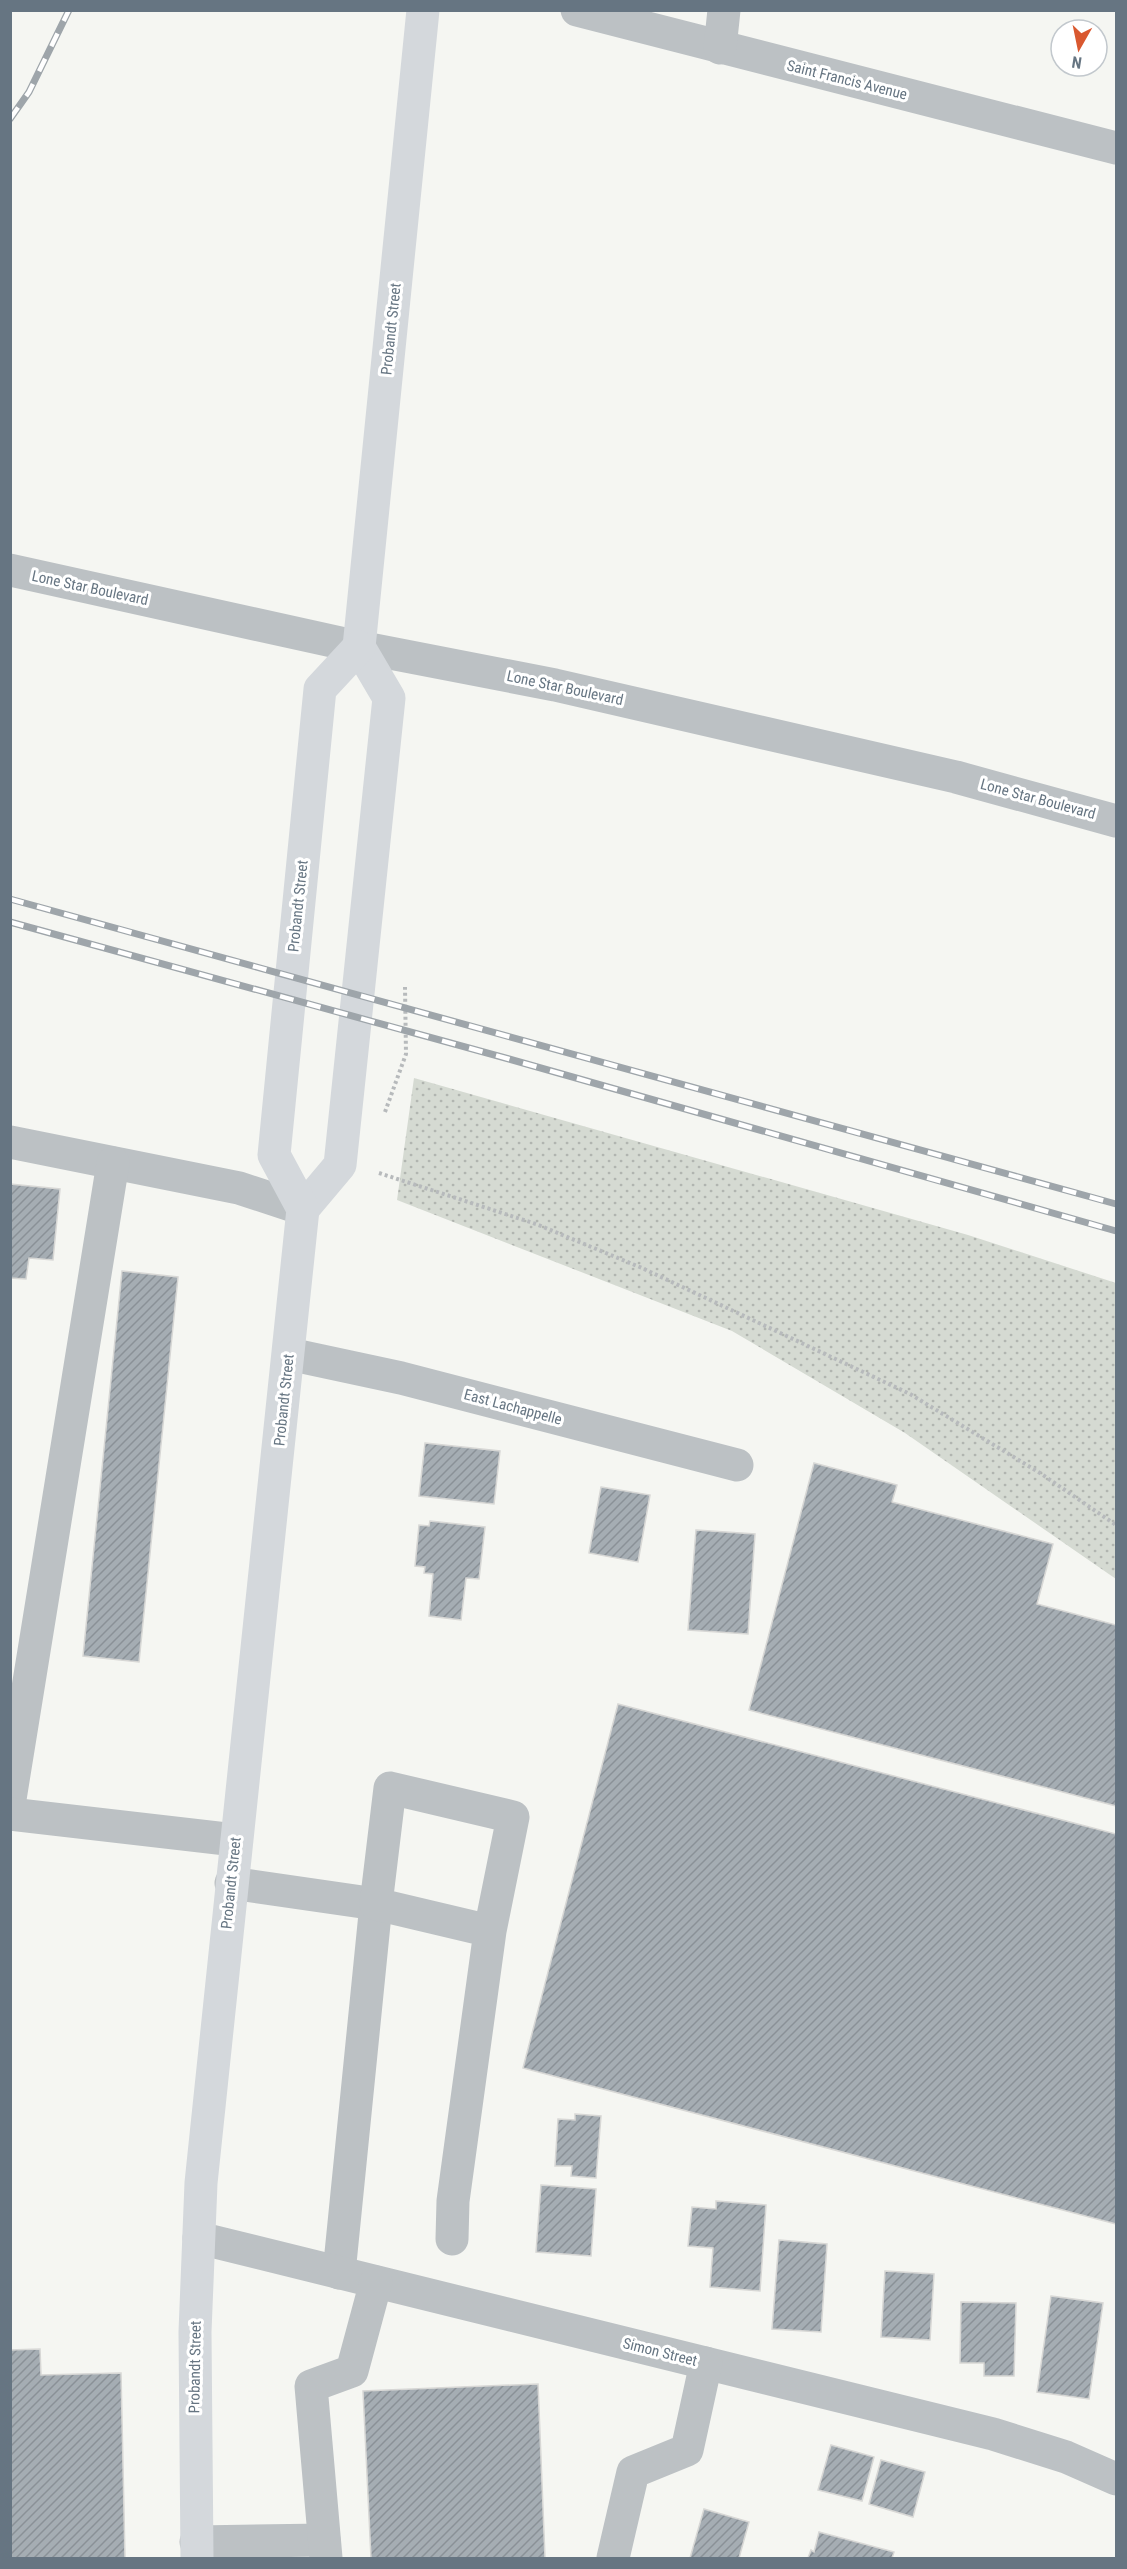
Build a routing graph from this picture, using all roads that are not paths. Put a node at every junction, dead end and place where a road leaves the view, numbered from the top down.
1 (423, 10) edge
2 (577, 10) edge
3 (724, 10) edge
4 (720, 48) junction
5 (1116, 148) edge
6 (10, 570) edge
7 (359, 646) junction
8 (1116, 821) edge
9 (10, 1142) edge
10 (113, 1163) junction
11 (303, 1209) junction
12 (289, 1354) junction
13 (737, 1464) dead end
14 (15, 1738) edge
15 (10, 1798) edge
16 (10, 1814) edge
17 (235, 1840) junction
18 (231, 1883) junction
19 (376, 1904) junction
20 (490, 1931) junction
21 (198, 2238) junction
22 (452, 2239) dead end
23 (339, 2273) junction
24 (376, 2282) junction
25 (706, 2363) junction
26 (1116, 2479) edge
27 (325, 2549) edge
28 (196, 2550) edge
29 (613, 2559) edge

1 - 7 main road, Probandt Street
2 - 4 street, Saint Francis Avenue
3 - 4 street
4 - 5 street, Saint Francis Avenue
6 - 7 street, Lone Star Boulevard
7 - 8 street, Lone Star Boulevard
7 - 11 main road
7 - 11 main road, Probandt Street
9 - 10 street
10 - 11 street
10 - 14 street
11 - 12 main road, Probandt Street
12 - 13 street, East Lachappelle
12 - 17 main road, Probandt Street
14 - 15 street
16 - 17 street
17 - 18 main road, Probandt Street
18 - 19 street
18 - 21 main road, Probandt Street
19 - 20 street
19 - 20 street
19 - 23 street
20 - 22 street
21 - 23 street, Simon Street
21 - 28 main road, Probandt Street
23 - 24 street, Simon Street
24 - 25 street, Simon Street
24 - 27 street
25 - 26 street, Simon Street
25 - 29 street
27 - 28 street

